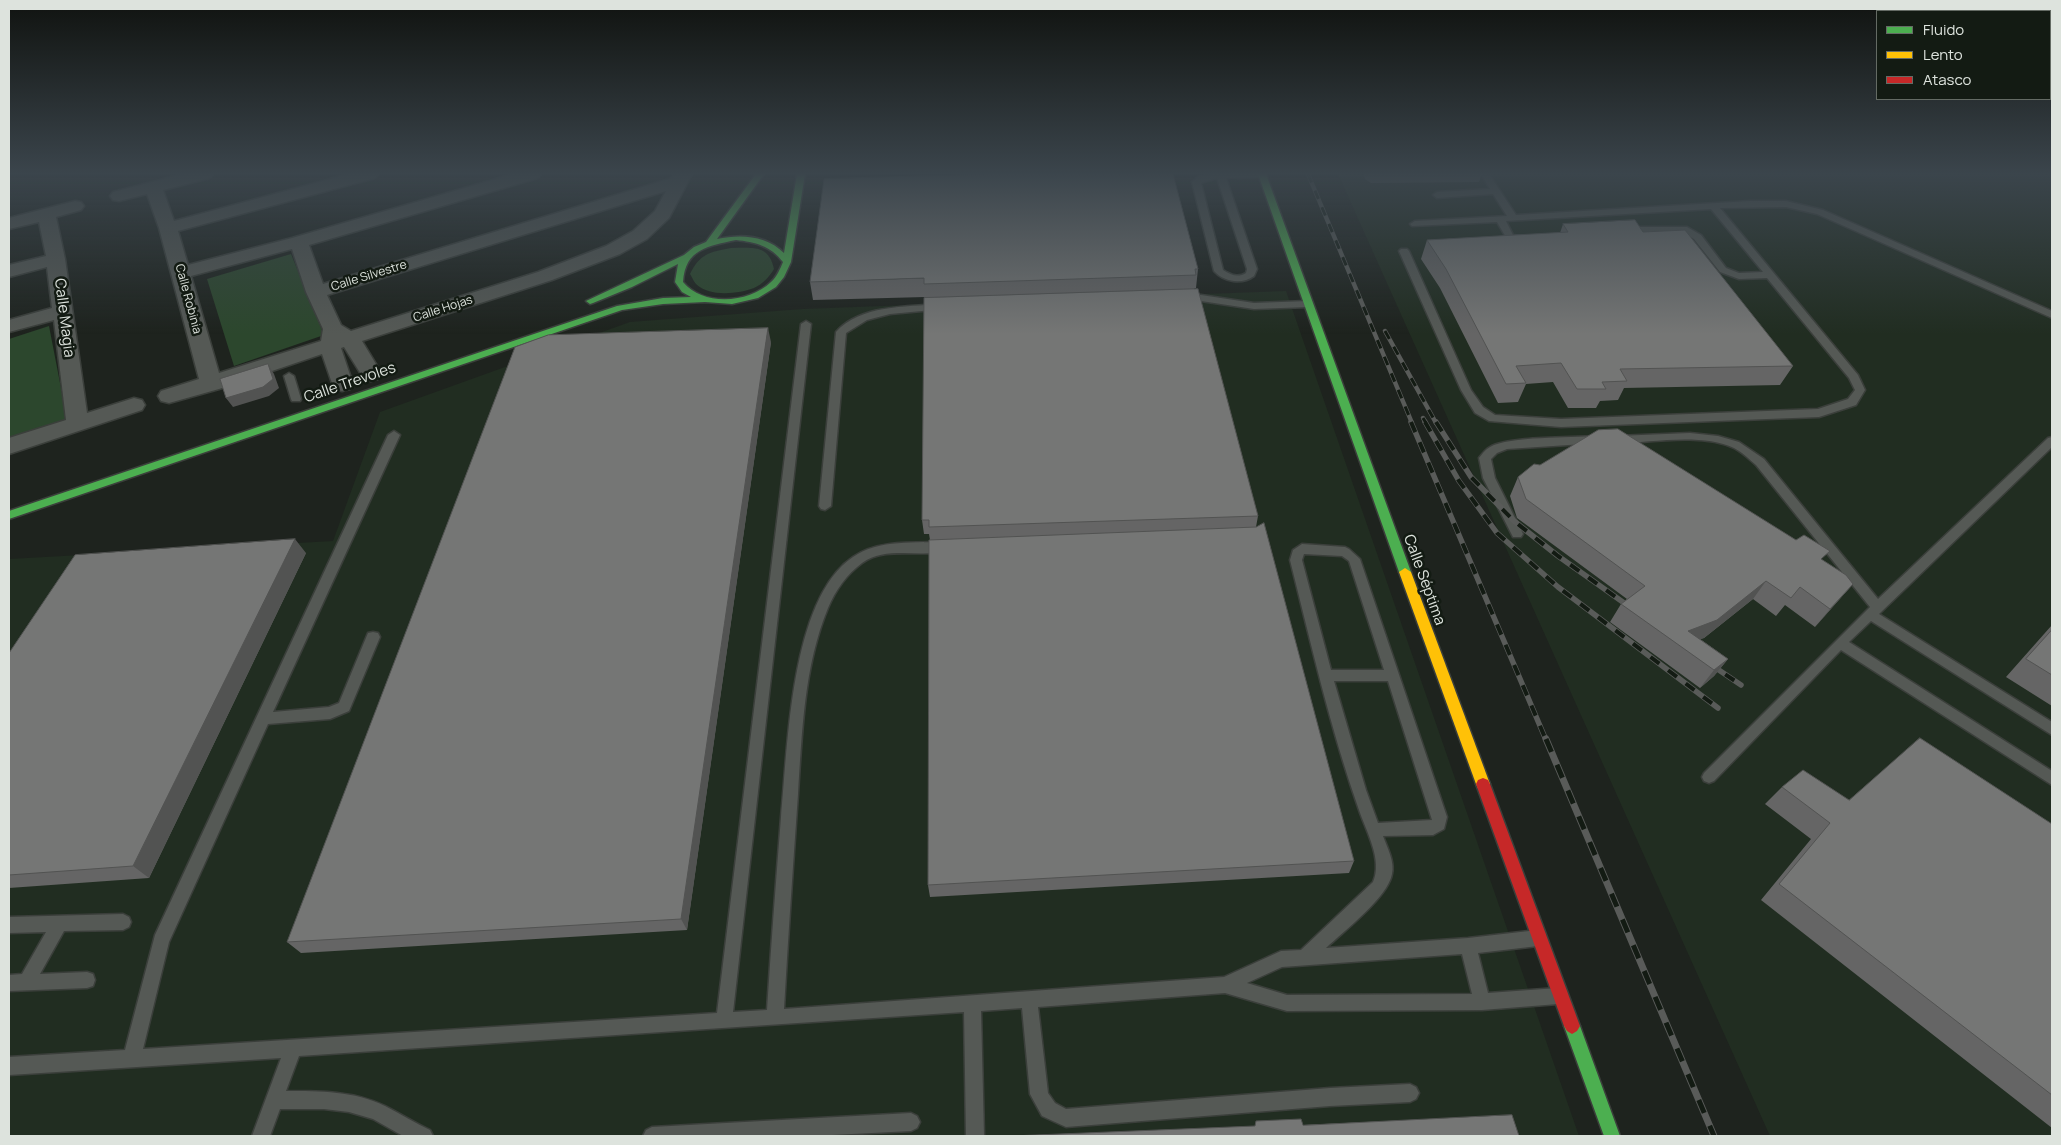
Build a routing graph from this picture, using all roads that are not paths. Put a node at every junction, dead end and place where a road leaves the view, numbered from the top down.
1 (49, 227) edge
2 (344, 227) edge
3 (523, 227) edge
4 (648, 227) edge
5 (721, 227) edge
6 (792, 227) edge
7 (1207, 227) edge
8 (1238, 227) edge
9 (1281, 227) edge
10 (1505, 227) edge
11 (1730, 227) edge
12 (1855, 227) edge
13 (168, 228) edge
14 (1617, 230) edge
15 (1531, 239) edge
16 (299, 242) junction
17 (710, 243) junction
18 (1404, 251) dead end
19 (686, 257) junction
20 (56, 259) junction
21 (787, 262) junction
22 (9, 271) edge
23 (181, 273) junction
24 (1769, 275) junction
25 (316, 292) junction
26 (705, 299) junction
27 (1172, 299) edge
28 (1308, 304) junction
29 (575, 306) dead end
30 (953, 306) edge
31 (63, 311) junction
32 (2052, 314) edge
33 (806, 324) dead end
34 (9, 326) edge
35 (338, 338) junction
36 (376, 372) joint
37 (289, 376) dead end
38 (211, 384) junction
39 (337, 385) joint
40 (169, 396) dead end
41 (296, 399) dead end
42 (134, 405) dead end
43 (77, 423) junction
44 (394, 435) dead end
45 (2052, 441) edge
46 (9, 446) edge
47 (825, 506) dead end
48 (9, 515) edge
49 (1517, 534) dead end
50 (960, 546) edge
51 (1874, 611) junction
52 (372, 637) dead end
53 (1840, 643) junction
54 (1393, 675) junction
55 (1326, 676) junction
56 (263, 719) junction
57 (2052, 729) edge
58 (1708, 777) dead end
59 (2052, 779) edge
60 (1374, 830) junction
61 (123, 922) dead end
62 (59, 924) junction
63 (9, 925) edge
64 (1539, 938) junction
65 (1468, 946) junction
66 (1304, 957) junction
67 (87, 980) dead end
68 (26, 982) junction
69 (9, 983) edge
70 (1225, 985) junction
71 (1560, 996) junction
72 (1030, 999) junction
73 (1482, 1002) junction
74 (972, 1004) junction
75 (775, 1018) junction
76 (724, 1021) junction
77 (293, 1048) junction
78 (132, 1058) junction
79 (9, 1066) edge
80 (1410, 1093) dead end
81 (274, 1100) junction
82 (911, 1122) dead end
83 (261, 1136) edge
84 (424, 1136) edge
85 (652, 1136) edge
86 (975, 1136) edge
87 (1612, 1136) edge

1 - 20 street, Calle Magia
2 - 16 street
3 - 25 street, Calle Silvestre
4 - 35 street, Calle Hojas
5 - 17 street
6 - 21 street
7 - 8 lane
9 - 28 street, Calle Séptima
10 - 15 lane
11 - 24 lane
12 - 32 lane
13 - 23 street, Calle Robinia
14 - 24 lane
16 - 23 street
16 - 25 street
17 - 19 street
17 - 21 street
18 - 24 lane
19 - 26 street
19 - 29 street
20 - 22 street
20 - 31 street, Calle Magia
21 - 26 street
23 - 38 street, Calle Robinia
25 - 35 street
26 - 48 street, Calle Trevoles
27 - 28 lane
28 - 64 street, Calle Séptima
30 - 47 lane
31 - 34 street
31 - 43 street, Calle Magia
33 - 76 lane
35 - 36 street
35 - 38 street, Calle Hojas
35 - 39 street
36 - 39 street, Calle Trevoles
37 - 41 lane
38 - 40 street, Calle Hojas
42 - 43 street
43 - 46 street
44 - 56 lane
45 - 51 lane
49 - 51 lane
50 - 75 lane
51 - 53 lane
51 - 57 lane
52 - 56 lane
53 - 58 lane
53 - 59 lane
54 - 55 lane
54 - 55 lane
54 - 60 lane
55 - 60 lane
56 - 78 lane
60 - 66 lane
61 - 62 lane
62 - 63 lane
62 - 68 lane
64 - 65 lane
64 - 71 street, Calle Séptima
65 - 66 lane
65 - 73 lane
66 - 70 lane
67 - 68 lane
68 - 69 lane
70 - 72 lane
70 - 73 lane
71 - 73 lane
71 - 87 street, Calle Séptima
72 - 74 lane
72 - 80 lane
74 - 75 lane
74 - 86 lane
75 - 76 lane
76 - 77 lane
77 - 78 lane
77 - 81 lane
78 - 79 lane
81 - 83 lane
81 - 84 lane
82 - 85 lane

